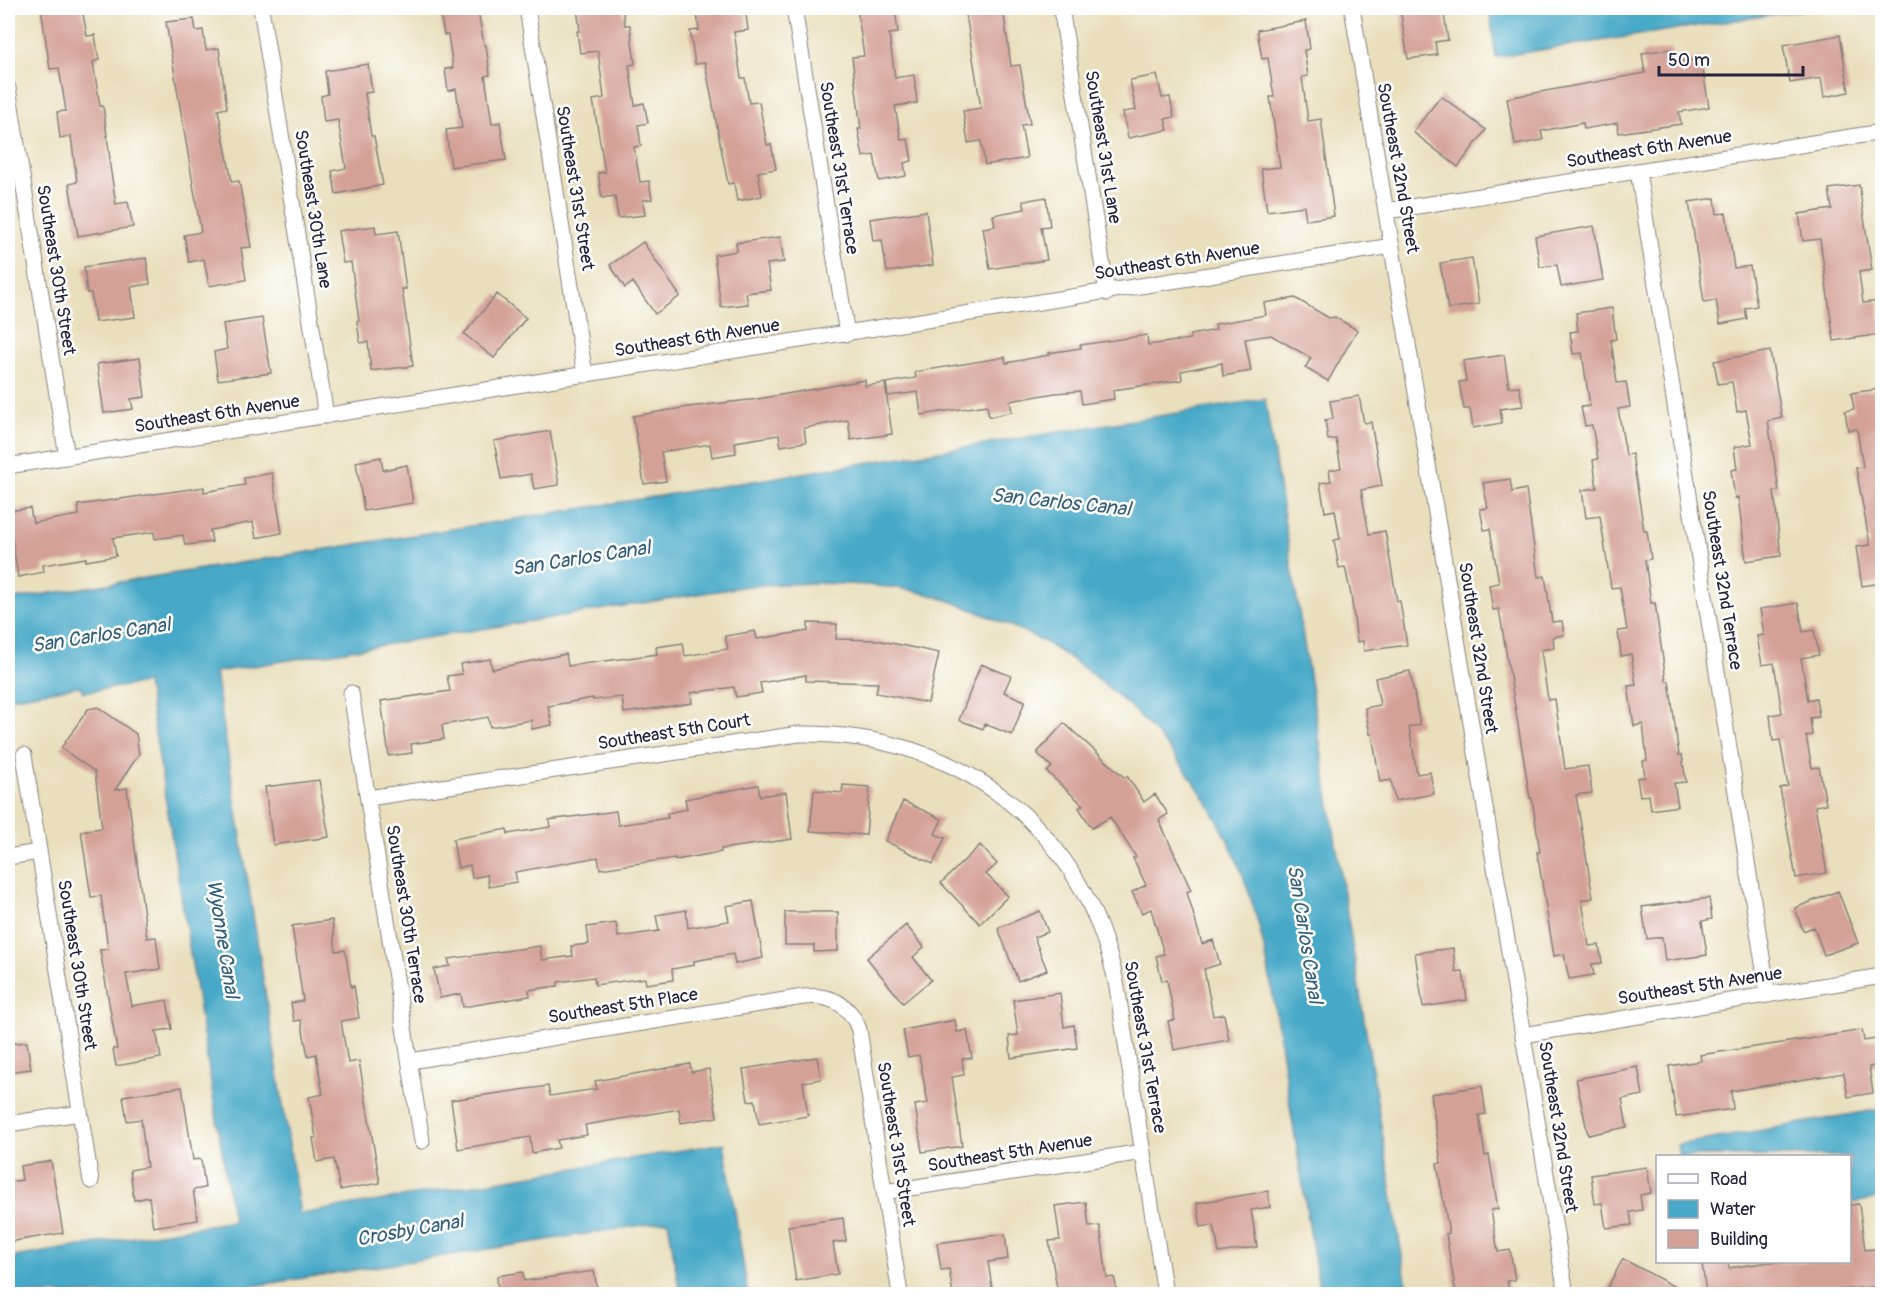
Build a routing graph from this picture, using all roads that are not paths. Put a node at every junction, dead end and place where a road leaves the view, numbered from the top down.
1 (261, 8) edge
2 (527, 8) edge
3 (794, 8) edge
4 (1061, 8) edge
5 (1352, 8) edge
6 (8, 88) edge
7 (1882, 132) edge
8 (1638, 171) junction
9 (1386, 211) junction
10 (1392, 246) junction
11 (1107, 293) junction
12 (847, 334) junction
13 (585, 375) junction
14 (326, 416) junction
15 (67, 457) junction
16 (8, 466) edge
17 (351, 693) dead end
18 (24, 755) dead end
19 (980, 780) joint
20 (368, 798) junction
21 (39, 852) junction
22 (8, 857) edge
23 (1882, 976) edge
24 (1768, 995) junction
25 (842, 1004) joint
26 (1523, 1035) junction
27 (410, 1061) junction
28 (80, 1113) junction
29 (8, 1124) edge
30 (422, 1141) dead end
31 (1143, 1152) junction
32 (91, 1181) dead end
33 (884, 1192) junction
34 (900, 1294) edge
35 (1166, 1294) edge
36 (1566, 1294) edge

1 - 14 street, Southeast 30th Lane
2 - 13 street, Southeast 31st Street
3 - 12 street, Southeast 31st Terrace
4 - 11 street, Southeast 31st Lane
5 - 9 street, Southeast 32nd Street
6 - 15 street, Southeast 30th Street
7 - 8 street, Southeast 6th Avenue
8 - 9 street, Southeast 6th Avenue
8 - 24 street, Southeast 32nd Terrace
9 - 10 street, Southeast 32nd Street
10 - 11 street, Southeast 6th Avenue
10 - 26 street, Southeast 32nd Street
11 - 12 street, Southeast 6th Avenue
12 - 13 street, Southeast 6th Avenue
13 - 14 street, Southeast 6th Avenue
14 - 15 street, Southeast 6th Avenue
15 - 16 street, Southeast 6th Avenue
17 - 20 street, Southeast 30th Terrace
18 - 21 street, Southeast 30th Street
19 - 20 street, Southeast 5th Court
19 - 31 street, Southeast 31st Terrace
20 - 27 street, Southeast 30th Terrace
21 - 22 street
21 - 28 street, Southeast 30th Street
23 - 24 street, Southeast 5th Avenue
24 - 26 street, Southeast 5th Avenue
25 - 27 street, Southeast 5th Place
25 - 33 street, Southeast 31st Street
26 - 36 street, Southeast 32nd Street
27 - 30 street, Southeast 30th Terrace
28 - 29 street
28 - 32 street, Southeast 30th Street
31 - 33 street, Southeast 5th Avenue
31 - 35 street, Southeast 31st Terrace
33 - 34 street, Southeast 31st Street

